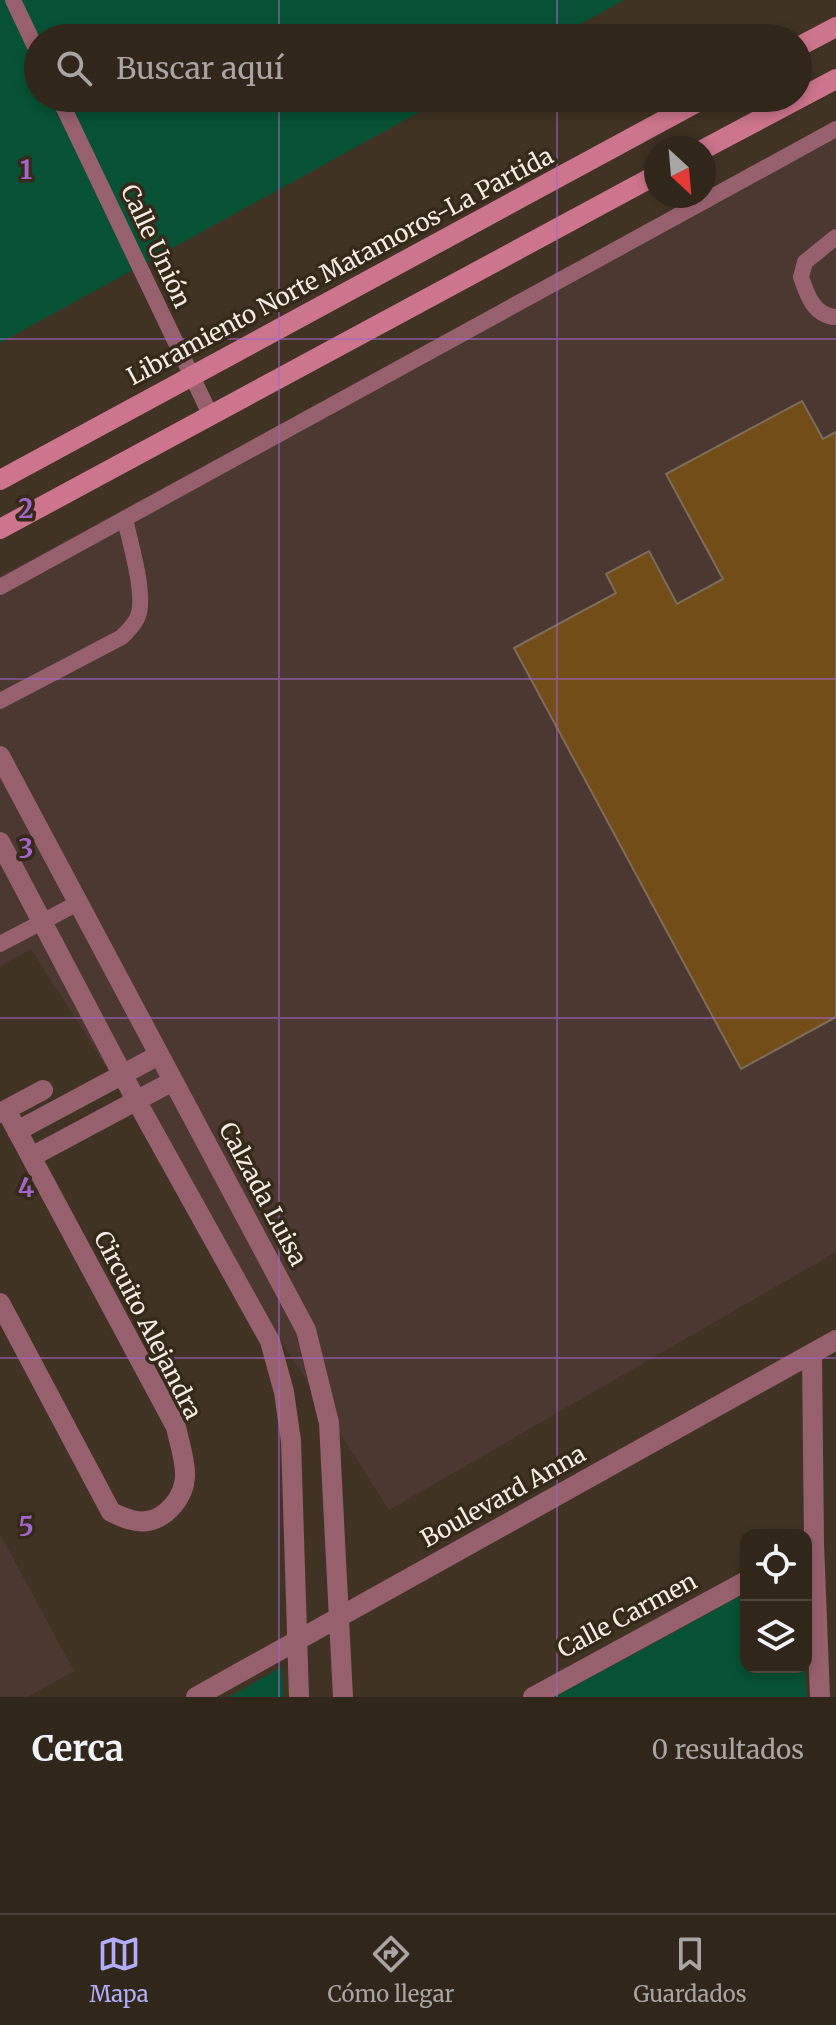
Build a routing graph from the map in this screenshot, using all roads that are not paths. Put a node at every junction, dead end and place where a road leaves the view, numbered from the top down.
1 (13, 0) edge
2 (24, 24) edge
3 (836, 27) edge
4 (812, 40) edge
5 (836, 79) edge
6 (812, 88) edge
7 (66, 112) edge
8 (679, 112) edge
9 (758, 112) edge
10 (836, 129) edge
11 (716, 141) edge
12 (644, 181) edge
13 (836, 237) edge
14 (836, 317) edge
15 (191, 376) junction
16 (210, 414) junction
17 (0, 480) edge
18 (125, 519) junction
19 (0, 529) edge
20 (0, 587) edge
21 (0, 701) edge
22 (0, 756) edge
23 (0, 842) edge
24 (78, 903) junction
25 (42, 921) junction
26 (0, 944) edge
27 (159, 1055) junction
28 (123, 1075) junction
29 (173, 1081) junction
30 (43, 1090) dead end
31 (136, 1100) junction
32 (3, 1111) edge
33 (17, 1131) junction
34 (31, 1157) junction
35 (0, 1303) edge
36 (306, 1330) junction
37 (836, 1340) edge
38 (270, 1341) junction
39 (812, 1354) junction
40 (810, 1529) edge
41 (812, 1576) edge
42 (740, 1584) edge
43 (341, 1616) junction
44 (297, 1640) junction
45 (196, 1697) edge
46 (299, 1697) edge
47 (343, 1697) edge
48 (533, 1697) edge
49 (820, 1697) edge

1 - 2 lane
3 - 4 main road
5 - 6 main road
7 - 15 lane, Calle Unión
8 - 15 main road, Libramiento Norte Matamoros-La Partida
9 - 11 main road
10 - 18 lane
12 - 16 main road
13 - 14 lane
15 - 16 lane, Calle Unión
15 - 17 main road, Libramiento Norte Matamoros-La Partida
16 - 19 main road
18 - 20 lane
18 - 21 lane
22 - 24 street, Calzada Luisa
23 - 25 street
24 - 25 lane
24 - 27 street, Calzada Luisa
25 - 26 lane
25 - 28 street
27 - 28 street
27 - 29 street, Calzada Luisa
28 - 31 street
28 - 33 street
29 - 31 street
29 - 36 street, Calzada Luisa
30 - 32 street, Circuito Alejandra
31 - 34 street
31 - 38 street
32 - 33 street, Circuito Alejandra
33 - 34 street, Circuito Alejandra
34 - 35 street, Circuito Alejandra
36 - 38 street
36 - 43 street, Calzada Luisa
37 - 39 street, Boulevard Anna
38 - 44 street
39 - 40 street
39 - 43 street, Boulevard Anna
41 - 49 street
42 - 48 street, Calle Carmen
43 - 44 street, Boulevard Anna
43 - 47 street, Calzada Luisa
44 - 45 street, Boulevard Anna
44 - 46 street

